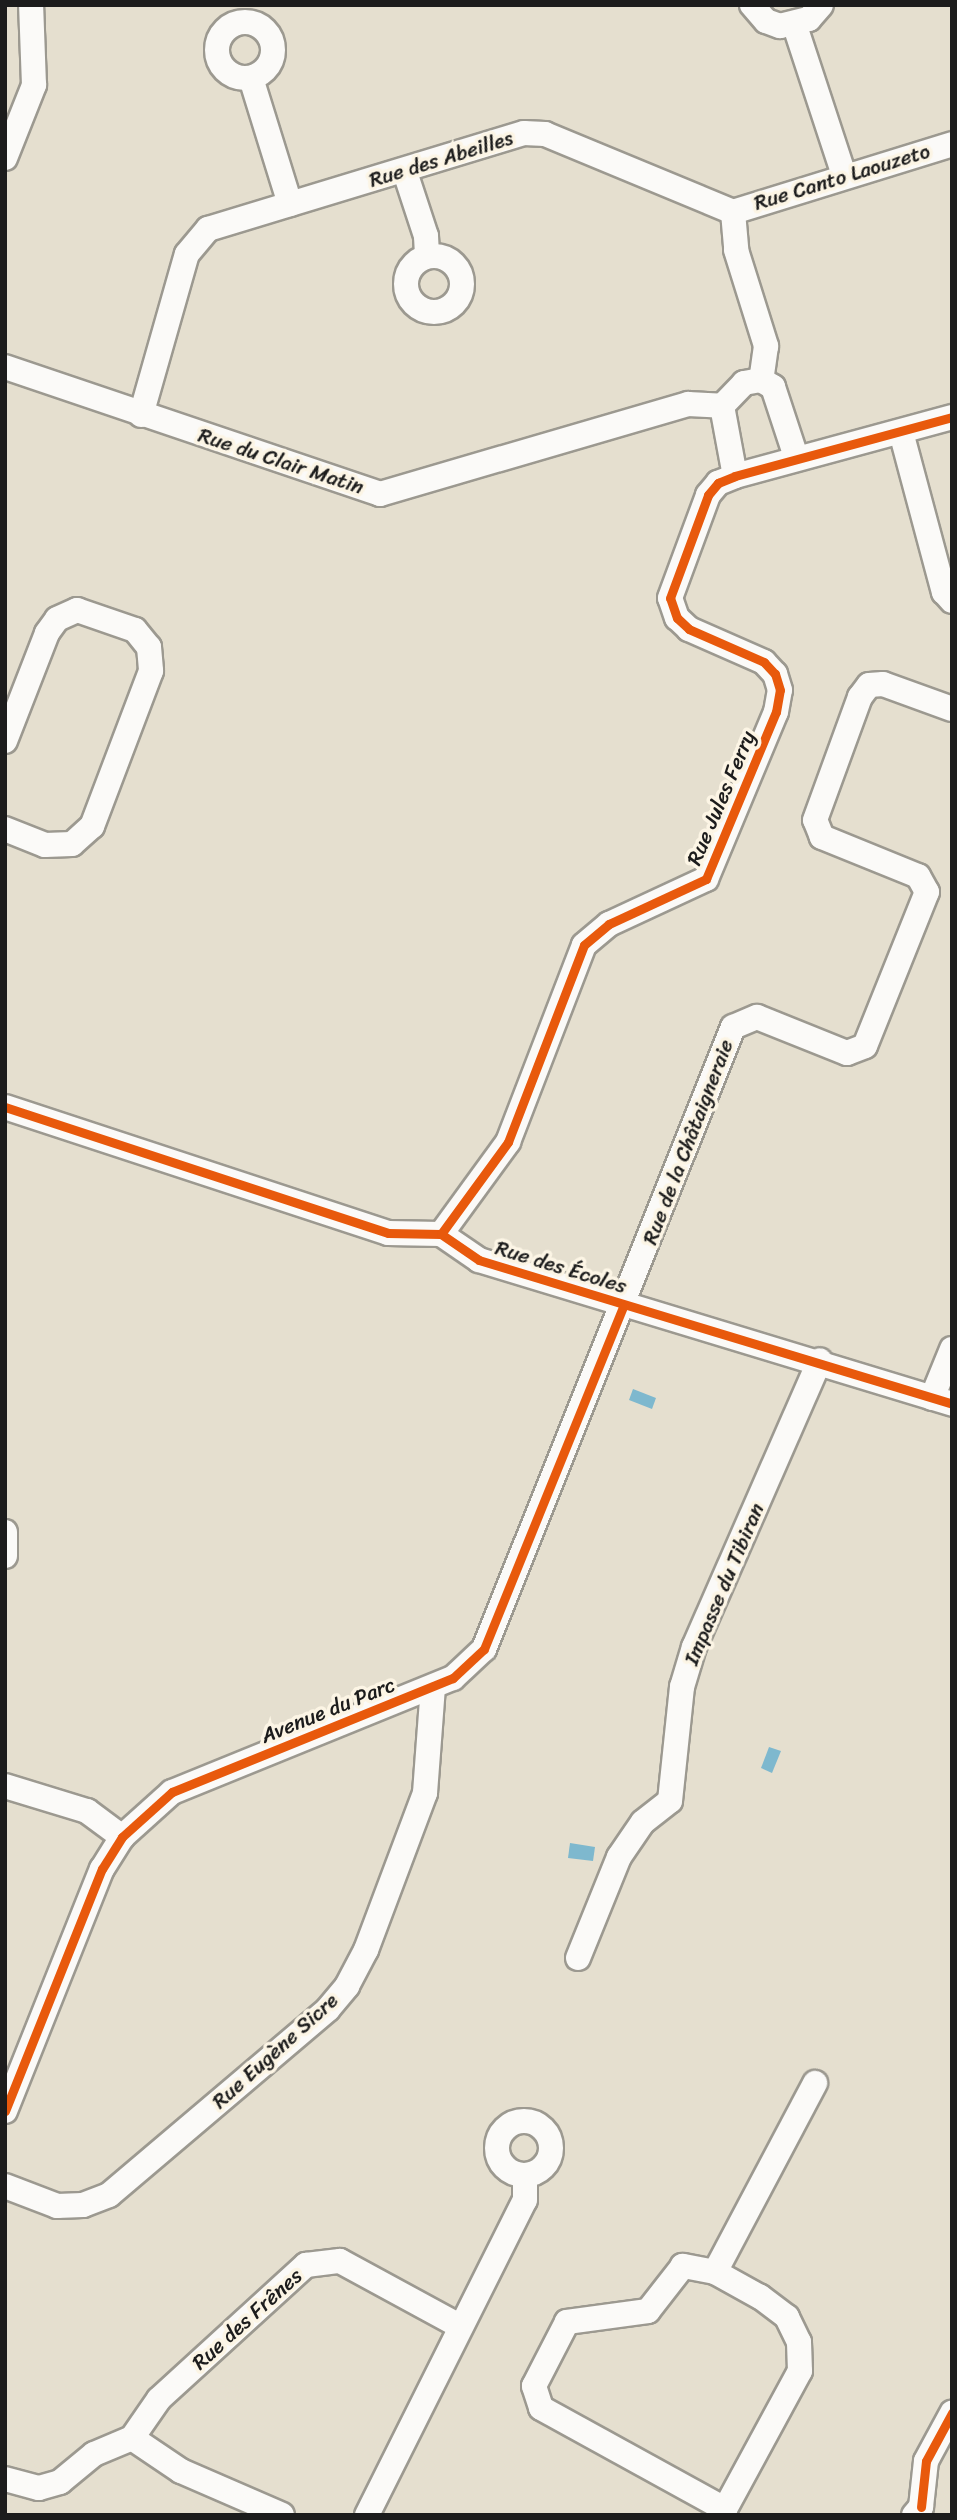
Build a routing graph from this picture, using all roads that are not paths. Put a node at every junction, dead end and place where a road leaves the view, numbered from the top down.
1 (31, 5) edge
2 (752, 5) edge
3 (821, 5) edge
4 (795, 26) junction
5 (251, 78) dead end
6 (952, 144) edge
7 (5, 158) edge
8 (405, 172) junction
9 (844, 175) junction
10 (290, 204) junction
11 (733, 212) junction
12 (427, 256) dead end
13 (5, 367) edge
14 (761, 380) junction
15 (722, 406) junction
16 (141, 415) junction
17 (952, 417) edge
18 (901, 432) junction
19 (796, 457) junction
20 (735, 476) junction
21 (943, 553) edge
22 (952, 601) edge
23 (952, 709) edge
24 (5, 741) edge
25 (5, 829) edge
26 (5, 1107) edge
27 (441, 1234) junction
28 (624, 1305) junction
29 (952, 1349) edge
30 (820, 1360) junction
31 (942, 1401) edge
32 (5, 1532) edge
33 (5, 1556) edge
34 (433, 1687) junction
35 (5, 1786) edge
36 (122, 1837) junction
37 (578, 1958) dead end
38 (815, 2083) dead end
39 (5, 2111) edge
40 (525, 2176) dead end
41 (5, 2186) edge
42 (715, 2272) junction
43 (458, 2325) junction
44 (952, 2413) edge
45 (132, 2438) junction
46 (5, 2479) edge
47 (724, 2512) edge
48 (923, 2512) edge
49 (282, 2515) edge
50 (367, 2515) edge

1 - 7 street
2 - 4 street
3 - 4 street
4 - 9 street
5 - 10 street
6 - 9 street, Rue Canto Laouzeto
8 - 10 street, Rue des Abeilles
8 - 11 street, Rue des Abeilles
8 - 12 street
9 - 11 street, Rue Canto Laouzeto
10 - 16 street, Rue des Abeilles
11 - 14 street
13 - 16 street, Rue du Clair Matin
14 - 15 street
14 - 19 street
15 - 16 street, Rue du Clair Matin
15 - 20 street
17 - 18 street
18 - 19 street
18 - 21 street
19 - 20 street
20 - 27 street, Rue Jules Ferry
21 - 22 street
23 - 28 street, Rue de la Châtaigneraie
24 - 25 street
26 - 27 street
27 - 28 street, Rue des Écoles
28 - 30 street, Rue des Écoles
28 - 34 street, Avenue du Parc
29 - 31 street
30 - 31 street, Rue des Écoles
30 - 37 street, Impasse du Tibiran
32 - 33 street
34 - 36 street, Avenue du Parc
34 - 41 street, Rue Eugène Sicre
35 - 36 street
36 - 39 street, Avenue du Parc
38 - 42 street
40 - 43 street
42 - 47 street
42 - 47 street
43 - 45 street, Rue des Frênes
43 - 50 street
44 - 48 street
45 - 46 street
45 - 49 street

